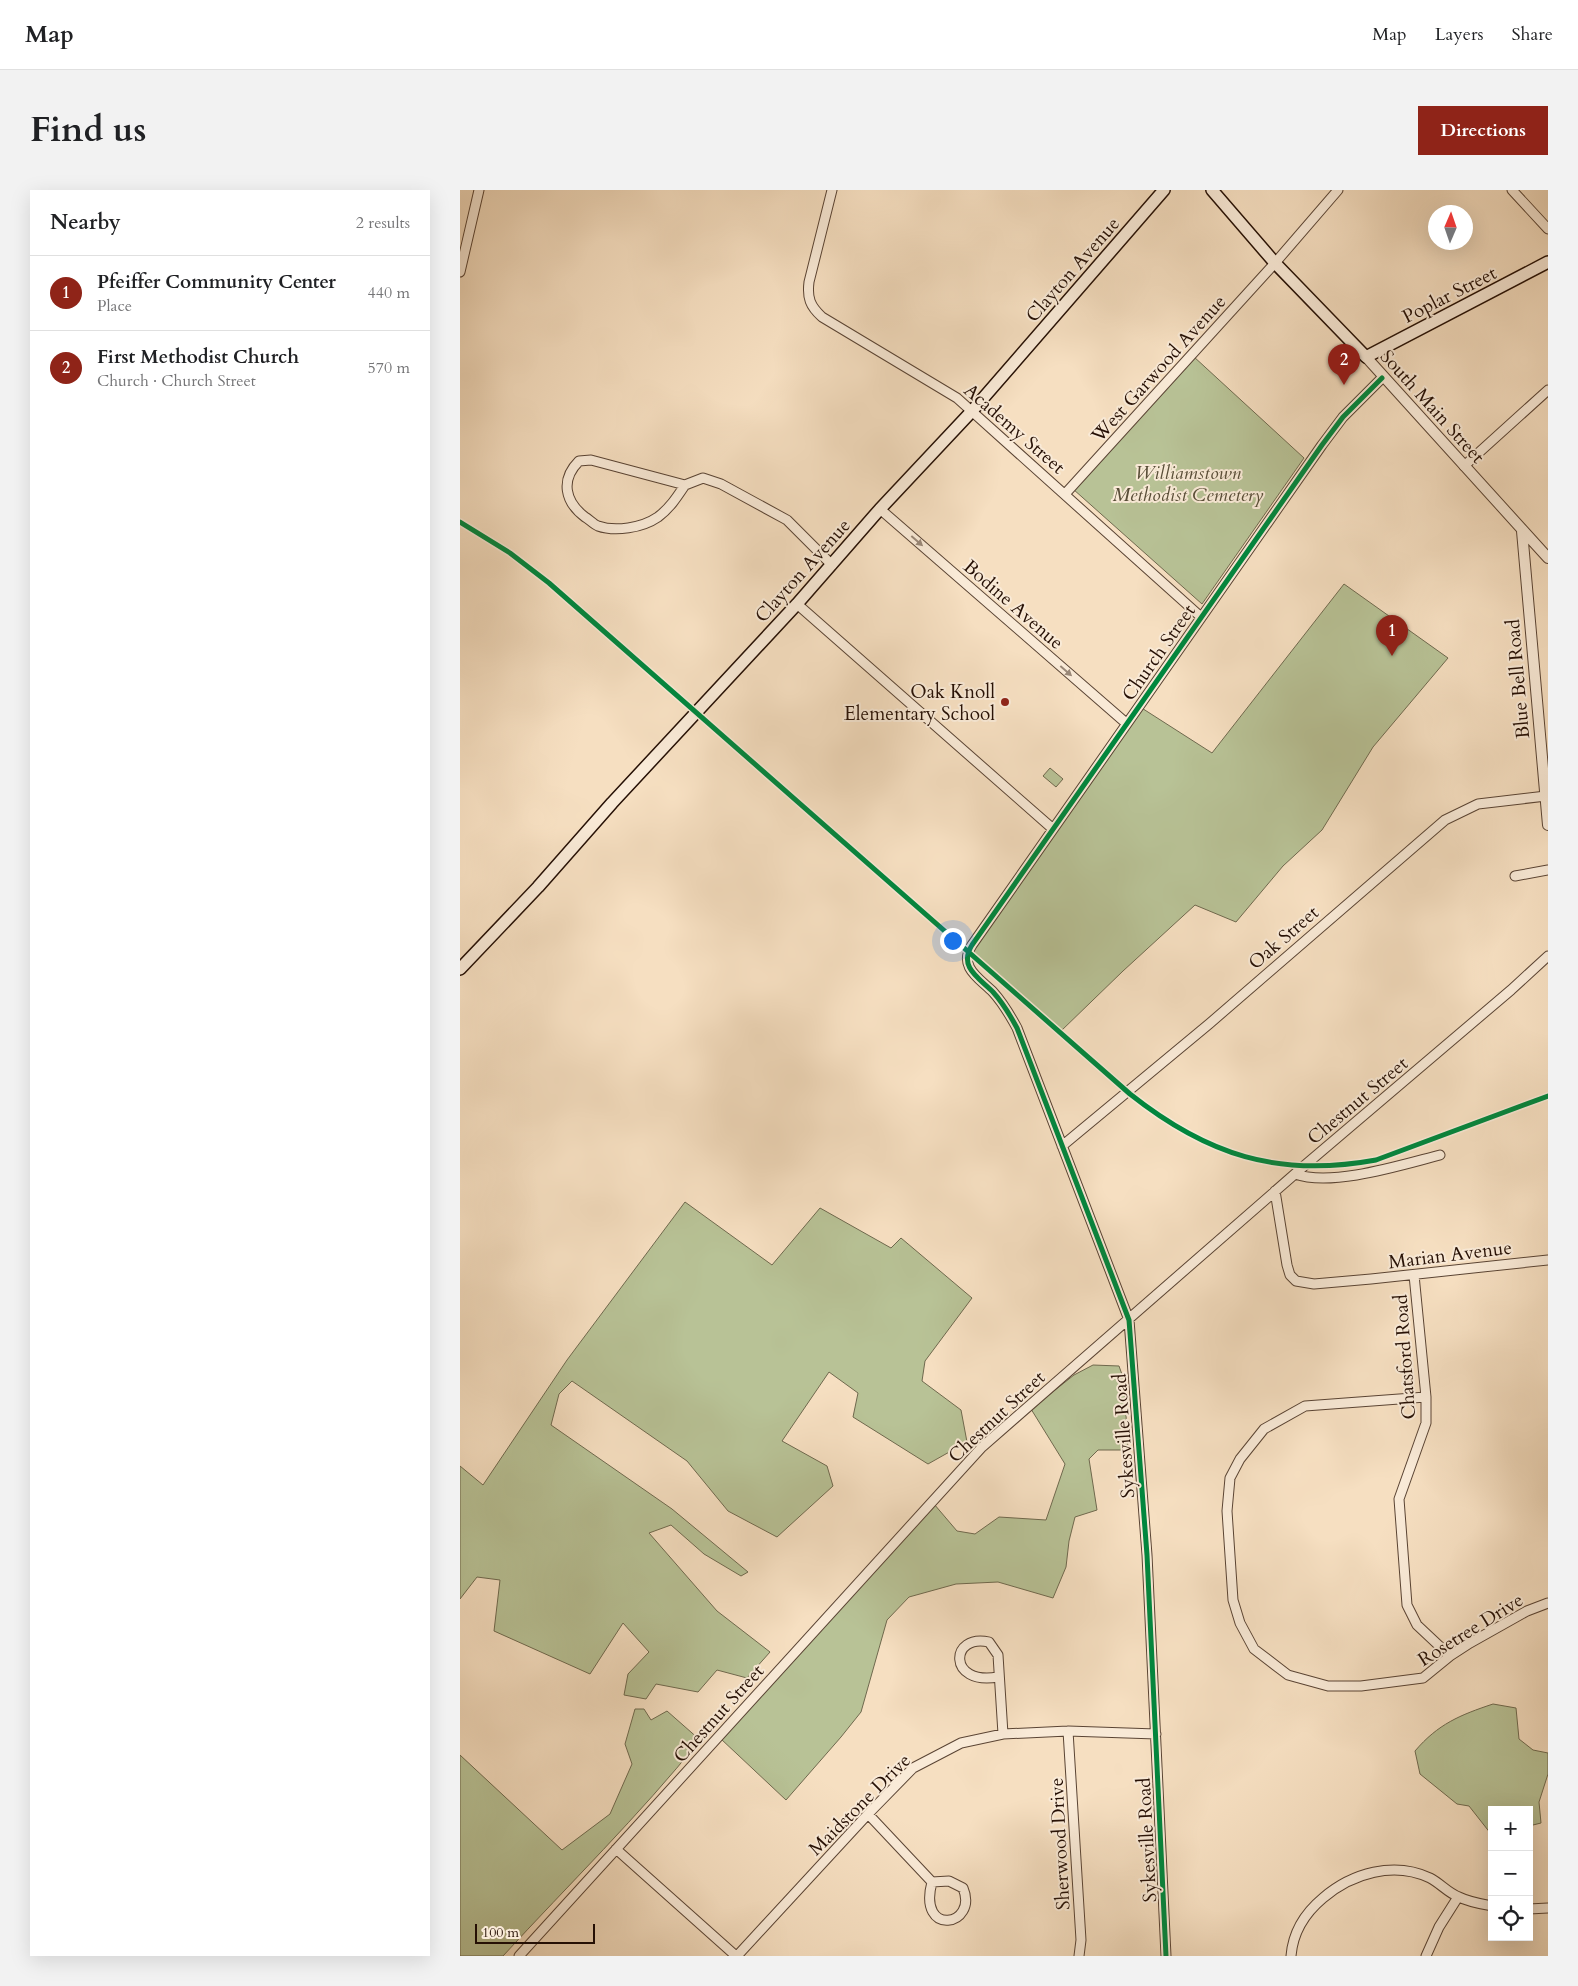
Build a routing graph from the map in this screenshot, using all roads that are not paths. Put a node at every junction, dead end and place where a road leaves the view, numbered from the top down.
1 (478, 190) edge
2 (832, 190) edge
3 (1164, 190) edge
4 (1212, 190) edge
5 (1338, 190) edge
6 (1512, 190) edge
7 (1548, 229) edge
8 (1548, 262) edge
9 (1275, 263) junction
10 (460, 272) edge
11 (1366, 357) junction
12 (1382, 378) junction
13 (1548, 390) edge
14 (972, 411) junction
15 (1464, 466) junction
16 (685, 485) junction
17 (1065, 494) junction
18 (880, 509) junction
19 (1522, 530) junction
20 (1548, 558) edge
21 (832, 565) junction
22 (797, 604) junction
23 (1201, 617) junction
24 (1126, 723) junction
25 (1545, 760) edge
26 (1546, 796) junction
27 (1548, 825) edge
28 (1053, 829) junction
29 (1548, 870) edge
30 (1515, 876) dead end
31 (968, 952) joint
32 (1548, 956) edge
33 (460, 968) edge
34 (1062, 1146) junction
35 (1440, 1155) dead end
36 (1295, 1174) junction
37 (1275, 1191) junction
38 (1548, 1260) edge
39 (1414, 1275) junction
40 (1129, 1320) junction
41 (1426, 1397) junction
42 (1548, 1603) edge
43 (1450, 1656) junction
44 (998, 1677) junction
45 (1068, 1731) junction
46 (1003, 1734) junction
47 (1156, 1734) junction
48 (868, 1814) junction
49 (616, 1849) junction
50 (932, 1882) junction
51 (1458, 1897) junction
52 (1488, 1905) edge
53 (1548, 1908) edge
54 (1533, 1909) edge
55 (520, 1956) edge
56 (737, 1956) edge
57 (1079, 1956) edge
58 (1166, 1956) edge
59 (1292, 1956) edge
60 (1426, 1956) edge

1 - 10 street
2 - 14 street, Academy Street
3 - 14 main road, Clayton Avenue
4 - 9 main road, South Main Street
5 - 9 street, West Garwood Avenue
6 - 7 street
8 - 11 main road, Poplar Street
9 - 11 main road, South Main Street
9 - 17 street, West Garwood Avenue
11 - 12 street, South Main Street
12 - 15 street, South Main Street
12 - 23 street, Church Street
13 - 15 street
14 - 17 street, Academy Street
14 - 18 main road, Clayton Avenue
15 - 19 street, South Main Street
16 - 16 street
16 - 21 street
17 - 23 street, Academy Street
18 - 21 main road, Clayton Avenue
18 -> 24 street, Bodine Avenue
19 - 20 street, South Main Street
19 - 25 street, Blue Bell Road
21 - 22 main road, Clayton Avenue
22 - 28 street
22 - 33 main road, Clayton Avenue
23 - 24 street, Church Street
24 - 28 street, Church Street
25 - 26 street, Blue Bell Road
26 - 27 street, Blue Bell Road
26 - 34 street, Oak Street
28 - 31 street, Church Street
29 - 30 street
31 - 34 street, Sykesville Road
32 - 36 street, Chestnut Street
34 - 40 street, Sykesville Road
35 - 36 street
36 - 37 street, Chestnut Street
37 - 39 street, Marian Avenue
37 - 40 street, Chestnut Street
38 - 39 street, Marian Avenue
39 - 41 street, Chatsford Road
40 - 47 street, Sykesville Road
40 - 49 street, Chestnut Street
41 - 43 street, Chatsford Road
41 - 43 street, Rosetree Drive
42 - 43 street, Rosetree Drive
44 - 44 street
44 - 46 street
45 - 46 street, Maidstone Drive
45 - 47 street, Maidstone Drive
45 - 57 street, Sherwood Drive
46 - 48 street, Maidstone Drive
47 - 58 street, Sykesville Road
48 - 50 street
48 - 56 street, Maidstone Drive
49 - 55 street, Chestnut Street
49 - 56 street
50 - 50 street
51 - 52 street
51 - 59 street
51 - 60 street
53 - 54 street

